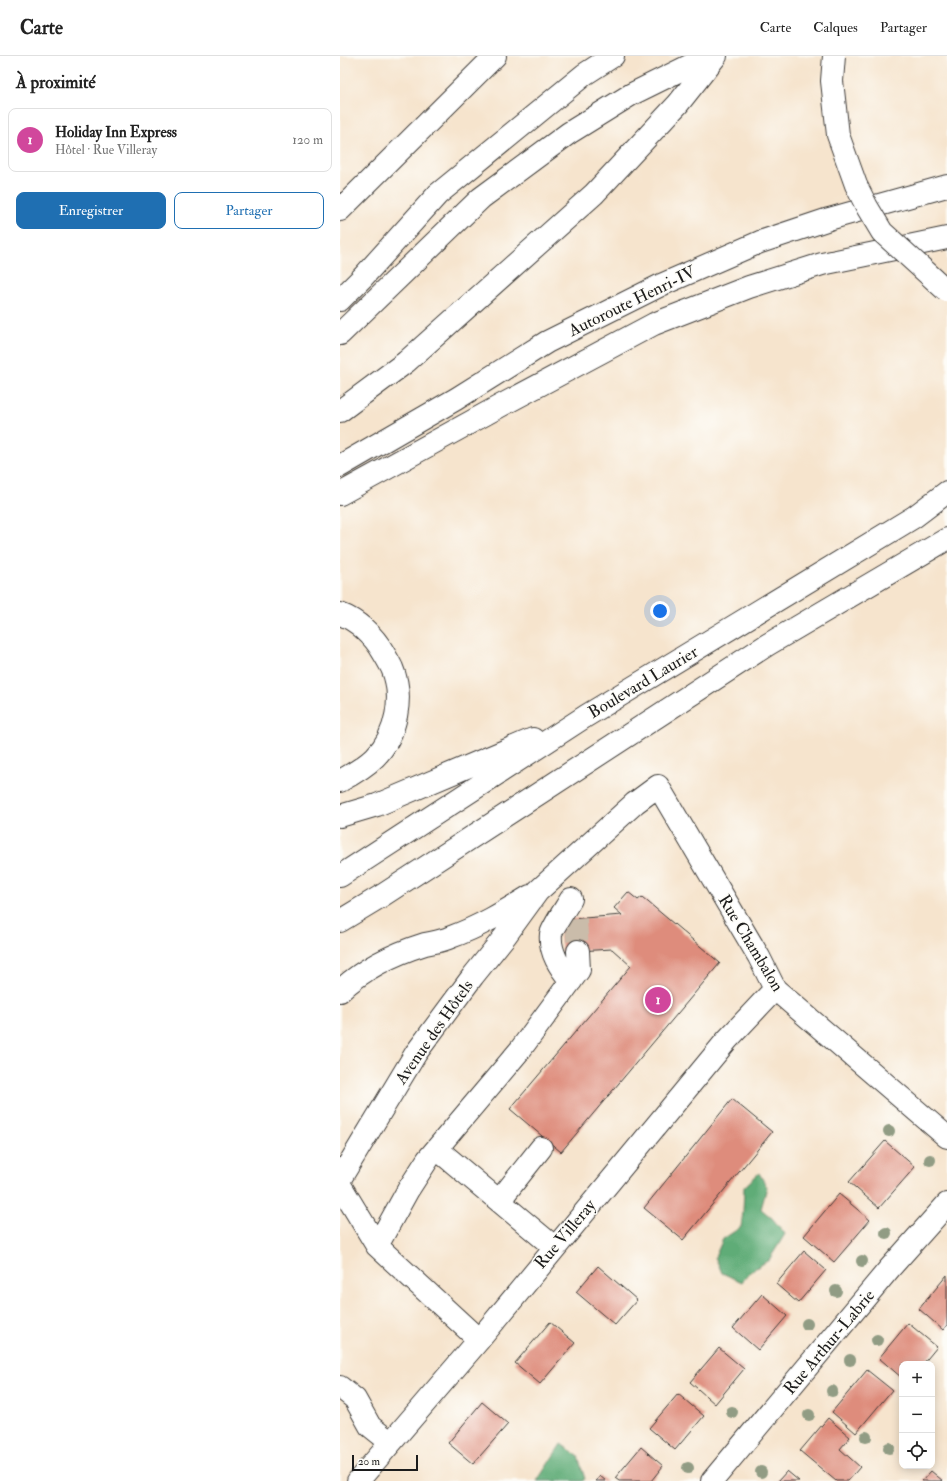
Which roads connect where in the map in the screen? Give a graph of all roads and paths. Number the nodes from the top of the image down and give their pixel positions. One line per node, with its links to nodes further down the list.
1 (495, 56): 7 (main road)
2 (613, 56): 10 (main road)
3 (709, 56): 11 (main road)
4 (716, 56): 12 (main road)
5 (834, 56): 9 (main road, bridge)
6 (947, 186): 13 (main road, Autoroute Henri-IV)
7 (340, 210)
8 (947, 238): 15 (main road)
9 (947, 291)
10 (340, 300)
11 (340, 334)
12 (340, 411)
13 (340, 466)
14 (947, 492): 18 (main road, Boulevard Laurier)
15 (340, 494)
16 (947, 539): 25 (main road, Boulevard Laurier)
17 (340, 614): 19 (main road)
18 (586, 716): 21 (main road); 23 (main road, Boulevard Laurier)
19 (340, 781)
20 (658, 786): 22 (main road, Avenue des Hôtels); 30 (main road, Rue Chambalon)
21 (340, 816)
22 (555, 875): 24 (main road, Avenue des Hôtels); 29 (main road)
23 (340, 876)
24 (538, 891): 31 (main road, Avenue des Hôtels); 35 (main road, Avenue des Hôtels)
25 (383, 895): 26 (main road, Boulevard Laurier); 27 (main road)
26 (340, 921)
27 (340, 937)
28 (578, 951): 29 (main road)
29 (571, 981): 34 (main road)
30 (775, 989): 32 (main road, Rue Chambalon); 40 (main road, Rue Villeray)
31 (340, 991)
32 (947, 1137)
33 (541, 1148): 37 (main road)
34 (437, 1149): 37 (main road); 39 (main road)
35 (340, 1179)
36 (340, 1185): 39 (main road)
37 (499, 1201): 40 (main road)
38 (947, 1204): 45 (main road, Rue Arthur-Labrie)
39 (377, 1246): 41 (main road)
40 (554, 1247): 41 (main road, Rue Villeray)
41 (478, 1340): 43 (main road, Rue Villeray)
42 (340, 1387): 43 (main road)
43 (390, 1442): 44 (main road, Rue Villeray)
44 (358, 1481)
45 (712, 1481)

